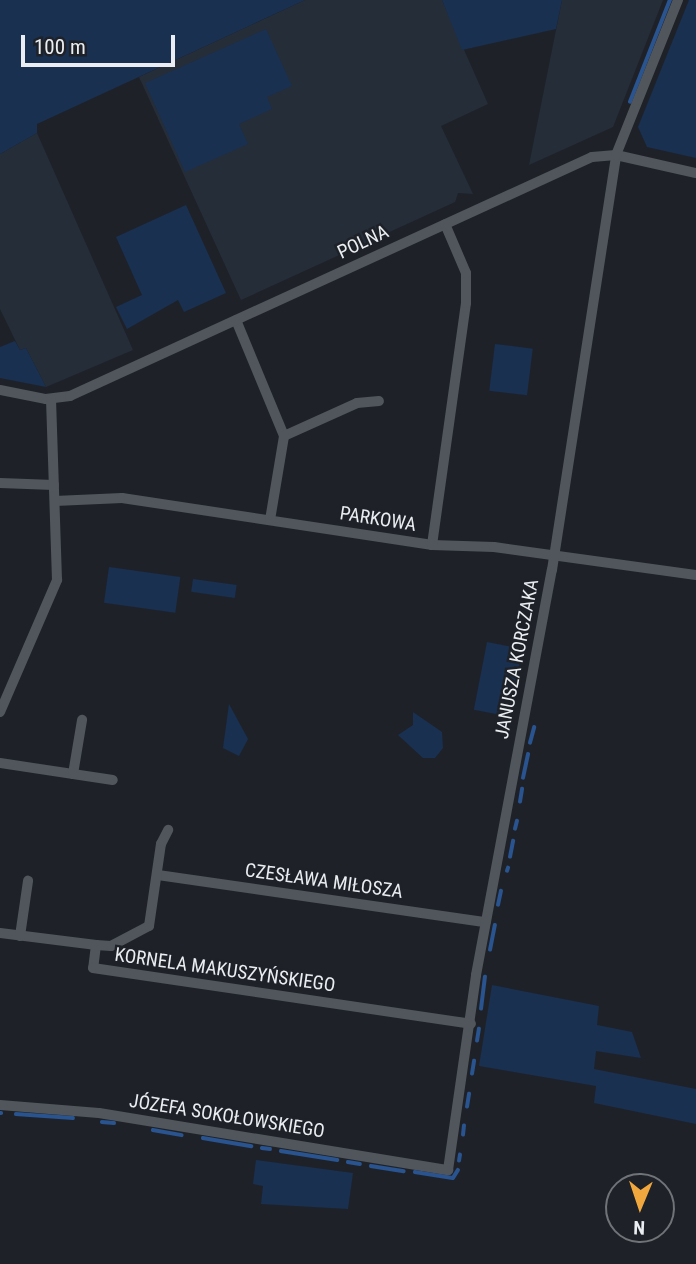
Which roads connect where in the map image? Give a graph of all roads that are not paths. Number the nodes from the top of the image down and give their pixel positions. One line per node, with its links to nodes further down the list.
1 (678, 0): 2 (street, JANUSZA KORCZAKA)
2 (616, 155): 3 (street, POLNA); 4 (street, POLNA); 15 (street, JANUSZA KORCZAKA)
3 (696, 173)
4 (445, 224): 5 (street, POLNA); 14 (street)
5 (236, 320): 7 (street, POLNA); 9 (street)
6 (0, 390): 7 (street)
7 (51, 399): 11 (street)
8 (379, 401): 9 (street)
9 (284, 436): 13 (street)
10 (0, 483): 11 (street)
11 (54, 485): 12 (street)
12 (55, 501): 13 (street, PARKOWA); 17 (street)
13 (270, 520): 14 (street, PARKOWA)
14 (432, 545): 15 (street, PARKOWA)
15 (554, 556): 16 (street, PARKOWA); 25 (street, JANUSZA KORCZAKA)
16 (696, 575)
17 (0, 712)
18 (82, 720): 20 (street)
19 (0, 763): 20 (street)
20 (73, 774): 21 (street)
21 (113, 780)
22 (168, 830): 23 (street)
23 (158, 875): 25 (street, CZESŁAWA MIŁOSZA); 28 (street)
24 (28, 881): 27 (street)
25 (486, 922): 29 (street, JANUSZA KORCZAKA)
26 (0, 933): 27 (street, KORNELA MAKUSZYŃSKIEGO)
27 (20, 936): 28 (street, KORNELA MAKUSZYŃSKIEGO)
28 (96, 945): 29 (street, KORNELA MAKUSZYŃSKIEGO)
29 (471, 1024): 31 (street, JANUSZA KORCZAKA)
30 (0, 1105): 31 (street, JÓZEFA SOKOŁOWSKIEGO)
31 (448, 1170)

